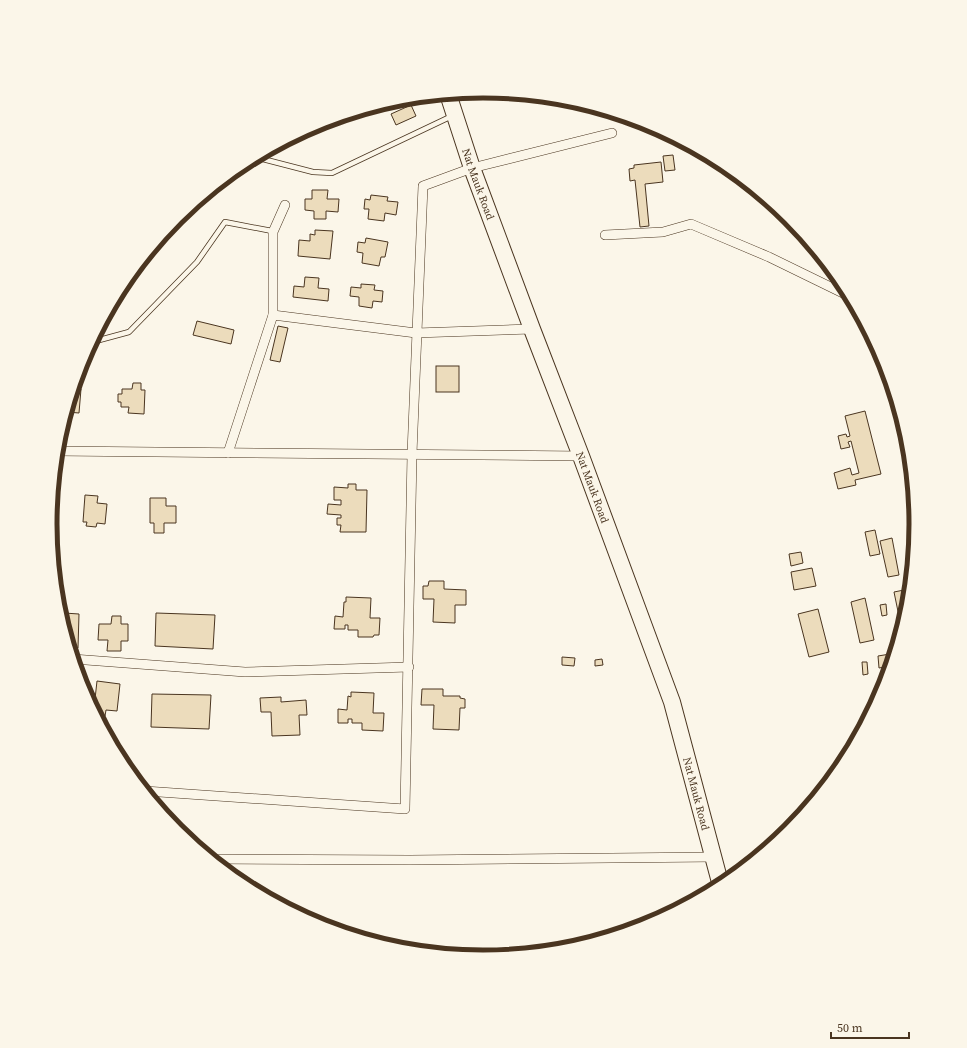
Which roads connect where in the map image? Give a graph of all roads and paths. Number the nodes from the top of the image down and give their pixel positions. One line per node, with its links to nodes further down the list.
1 (450, 99): 2 (highway, Nat Mauk Road)
2 (455, 115): 4 (lane); 5 (highway, Nat Mauk Road)
3 (612, 133): 5 (street)
4 (263, 159)
5 (472, 168): 11 (highway, Nat Mauk Road); 12 (street)
6 (285, 205): 10 (street)
7 (272, 231): 13 (lane)
8 (604, 235): 9 (street)
9 (841, 291)
10 (273, 315): 12 (street); 15 (street)
11 (532, 329): 12 (street); 17 (highway, Nat Mauk Road)
12 (416, 333): 16 (street)
13 (99, 340)
14 (64, 451): 15 (street)
15 (228, 453): 16 (street)
16 (412, 455): 17 (street); 19 (street)
17 (581, 456): 21 (highway, Nat Mauk Road)
18 (80, 659): 19 (street)
19 (408, 667): 20 (street)
20 (151, 791)
21 (714, 857): 22 (street); 23 (highway, Nat Mauk Road)
22 (220, 859)
23 (719, 879)

